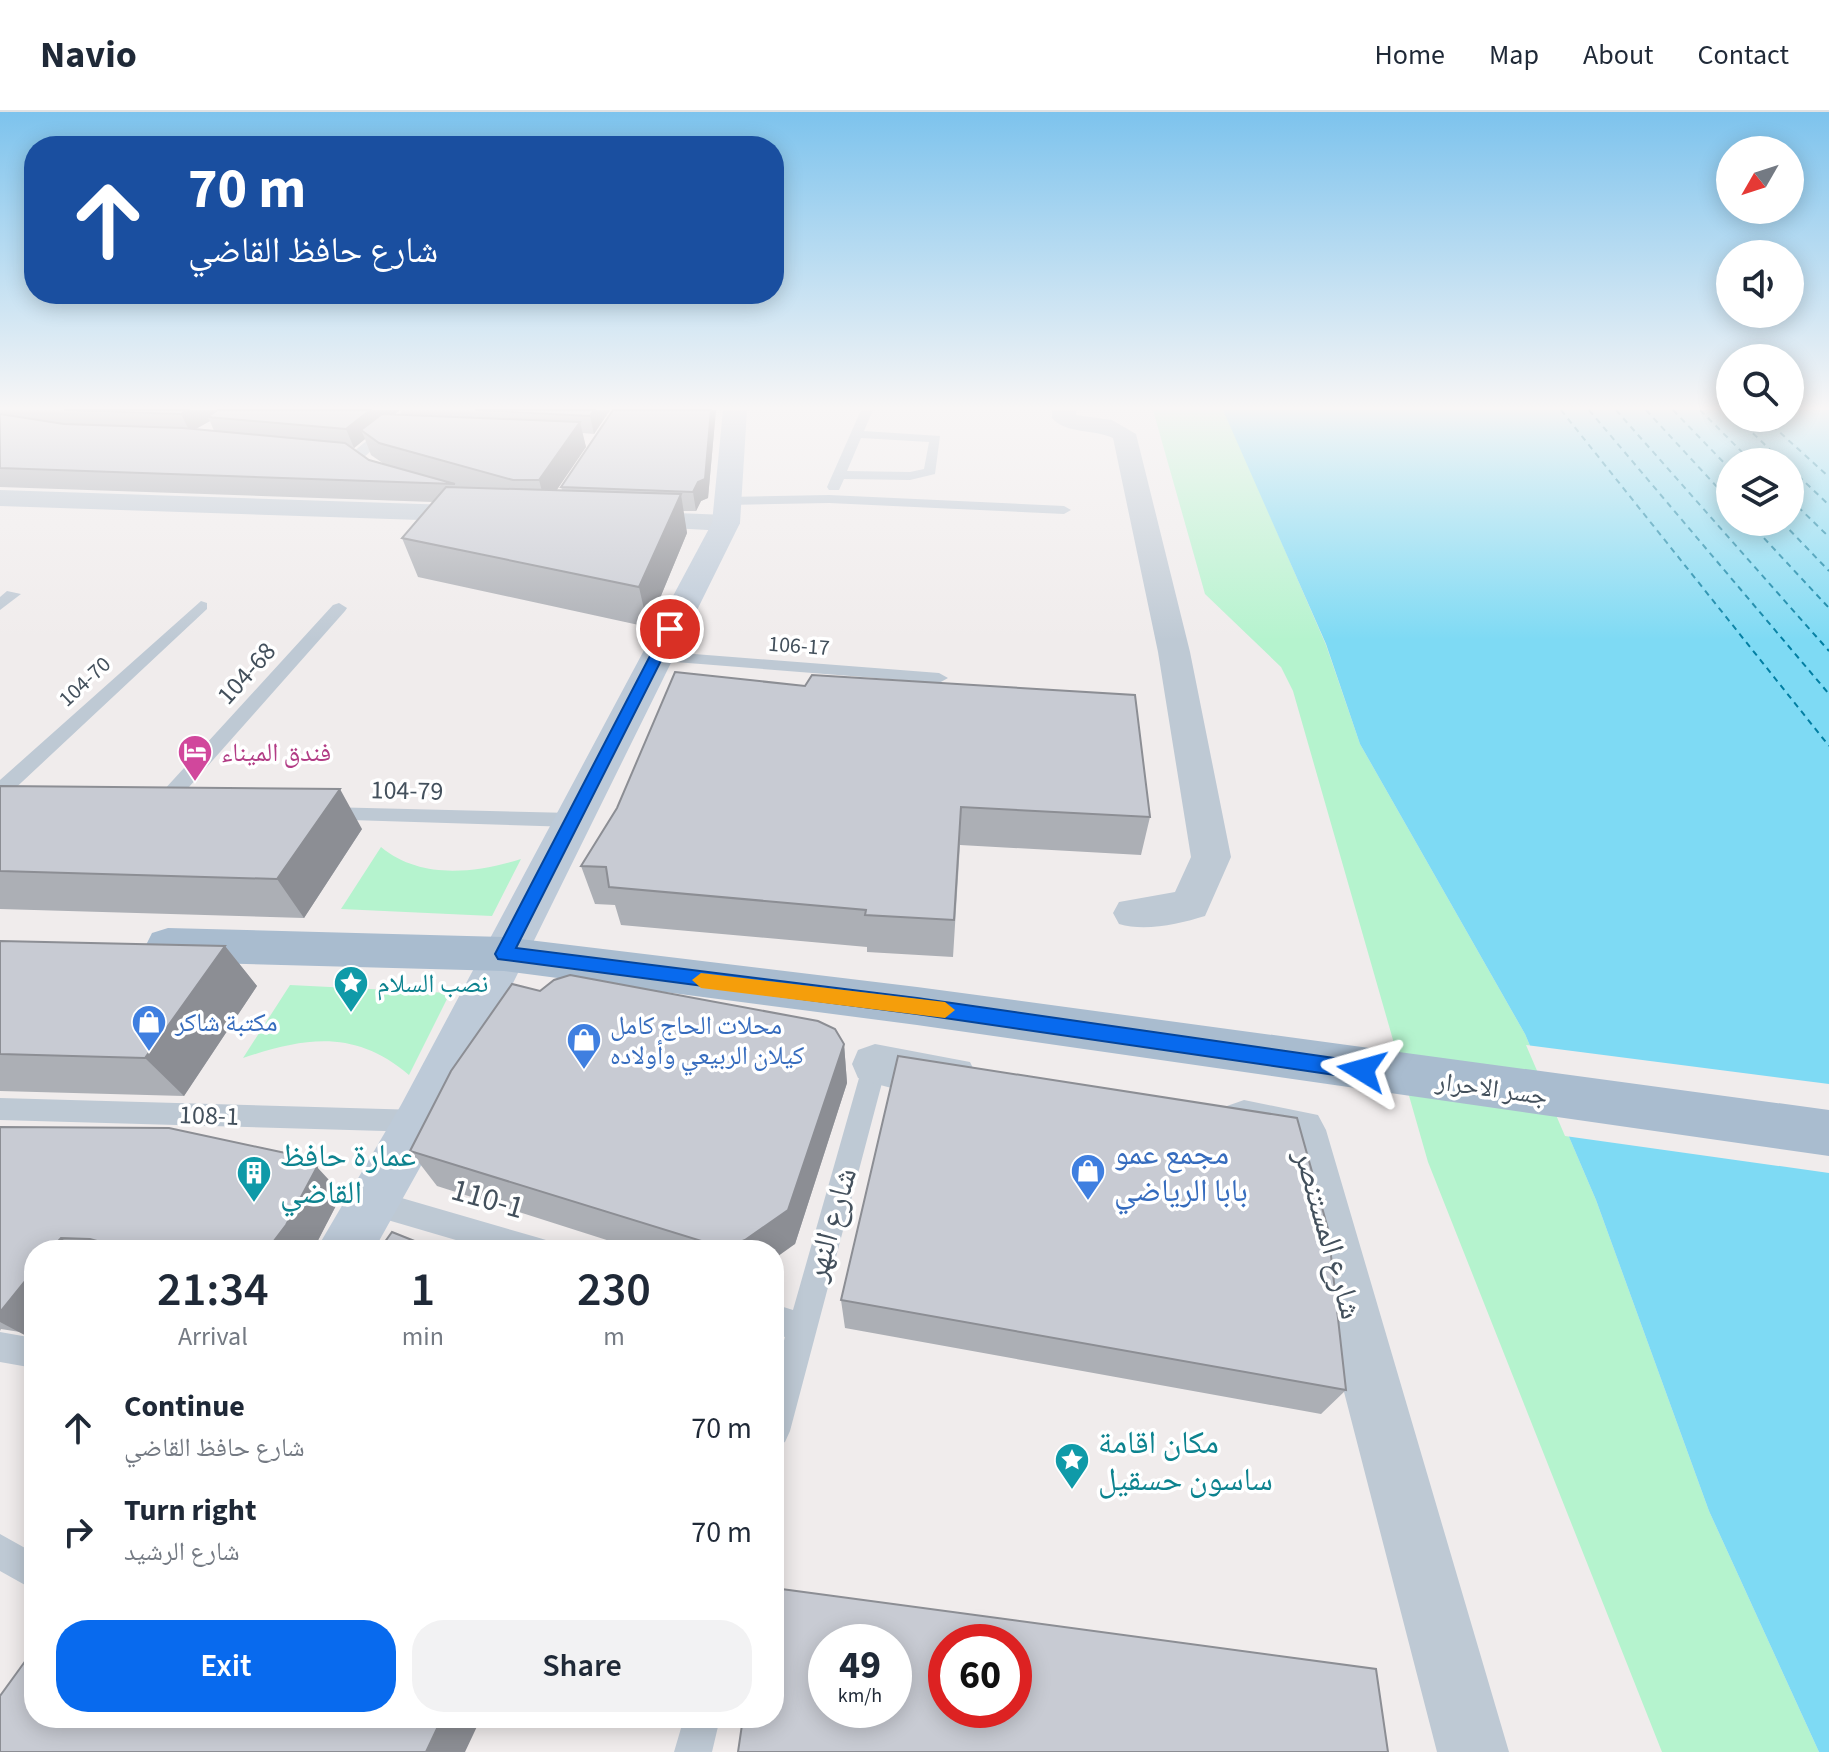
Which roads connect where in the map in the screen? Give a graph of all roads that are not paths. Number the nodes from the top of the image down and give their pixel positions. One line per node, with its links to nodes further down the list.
1 (729, 487): 9 (main road)
2 (835, 487): 6 (lane)
3 (1136, 487): 21 (street)
4 (0, 498): 7 (street)
5 (474, 499): 7 (lane)
6 (829, 499): 8 (lane); 9 (lane)
7 (497, 509)
8 (1064, 510)
9 (727, 512): 10 (street); 15 (main road)
10 (594, 518)
11 (13, 594): 12 (lane)
12 (0, 605)
13 (201, 606): 17 (lane, 104-70)
14 (339, 608): 18 (lane, 104-68)
15 (656, 656): 16 (lane, 106-17); 20 (main road)
16 (939, 678)
17 (0, 791)
18 (188, 810)
19 (308, 813): 20 (lane, 104-79)
20 (572, 820): 23 (main road)
21 (1134, 913)
22 (126, 944): 23 (main road, جسر الاحرار)
23 (504, 954): 28 (main road); 29 (main road, جسر الاحرار)
24 (875, 1064): 25 (street); 33 (lane, شارع النهر)
25 (1001, 1083)
26 (0, 1109): 28 (lane, 108-1)
27 (1190, 1113): 41 (street, شارع المستنصر)
28 (419, 1121): 30 (main road)
29 (1829, 1133)
30 (374, 1203): 31 (main road); 32 (lane, 110-1)
31 (350, 1240)
32 (502, 1240)
33 (787, 1323): 35 (lane, شارع النهر)
34 (0, 1347): 36 (lane)
35 (784, 1348)
36 (24, 1351)
37 (0, 1551): 38 (lane)
38 (24, 1567)
39 (699, 1728): 40 (lane)
40 (693, 1752)
41 (1473, 1752)

